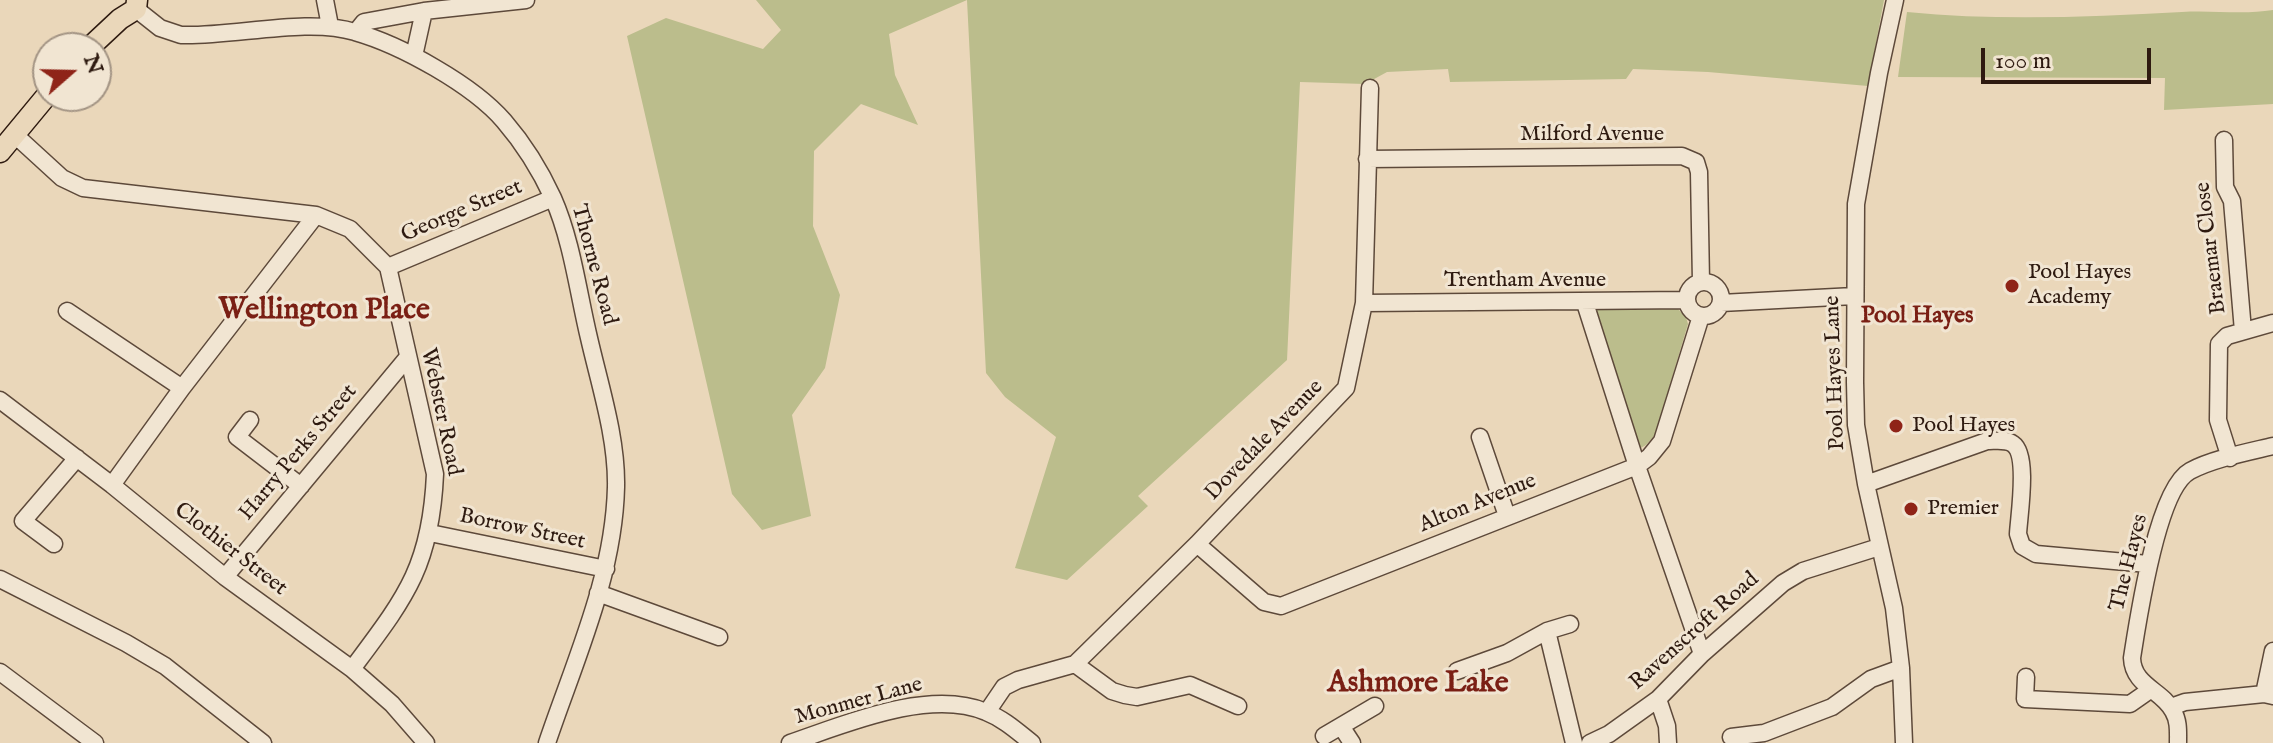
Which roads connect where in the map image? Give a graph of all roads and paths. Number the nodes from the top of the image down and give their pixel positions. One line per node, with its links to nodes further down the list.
1 (325, 0): 6 (street)
2 (526, 0): 5 (street)
3 (1895, 0): 22 (street, Pool Hayes Lane)
4 (136, 4): 6 (street, Thorne Road); 7 (main road)
5 (424, 11): 8 (street); 9 (street)
6 (330, 26): 8 (street, Thorne Road)
7 (106, 32)
8 (356, 32): 9 (street, Thorne Road)
9 (414, 56): 18 (street, Thorne Road)
10 (1370, 88): 16 (street, Dovedale Avenue)
11 (34, 112): 12 (main road)
12 (15, 135): 14 (main road); 19 (street)
13 (2224, 140): 17 (street, Braemar Close)
14 (0, 152)
15 (2243, 158): 17 (street, Braemar Close)
16 (1367, 159): 21 (street, Milford Avenue); 24 (street, Dovedale Avenue)
17 (2225, 160): 30 (street, Braemar Close)
18 (553, 198): 20 (street, George Street); 49 (street, Thorne Road)
19 (316, 215): 20 (street); 32 (street)
20 (388, 267): 31 (street, Webster Road)
21 (1701, 282): 23 (street); 26 (street)
22 (1854, 296): 26 (street); 40 (street, Pool Hayes Lane)
23 (1686, 300): 25 (street, Trentham Avenue); 28 (street)
24 (1364, 303): 25 (street, Trentham Avenue); 46 (street, Dovedale Avenue)
25 (1585, 303): 39 (street)
26 (1721, 303): 28 (street)
27 (67, 311): 32 (street)
28 (1701, 316): 39 (street, Alton Avenue)
29 (2273, 323): 30 (street)
30 (2243, 331): 38 (street)
31 (407, 358): 42 (street, Harry Perks Street); 44 (street, Webster Road)
32 (182, 388): 41 (street)
33 (0, 400): 37 (street, Clothier Street)
34 (250, 420): 42 (street)
35 (1480, 437): 43 (street)
36 (2272, 449): 38 (street, The Hayes)
37 (77, 458): 41 (street, Clothier Street); 45 (street)
38 (2230, 458): 48 (street, The Hayes)
39 (1637, 466): 43 (street, Alton Avenue); 57 (street)
40 (1866, 484): 47 (street, Pool Hayes Lane); 48 (street)
41 (112, 485): 50 (street, Clothier Street)
42 (301, 486): 50 (street, Harry Perks Street)
43 (1507, 516): 46 (street, Alton Avenue)
44 (430, 533): 49 (street, Borrow Street); 60 (street, Webster Road)
45 (54, 544)
46 (1197, 544): 58 (street, Dovedale Avenue)
47 (1879, 547): 57 (street, Ravenscroft Road); 59 (street, Pool Hayes Lane)
48 (2148, 564): 64 (street, The Hayes)
49 (606, 569): 52 (street, Thorne Road)
50 (225, 577): 60 (street, Clothier Street)
51 (0, 579): 75 (street)
52 (598, 593): 55 (street); 77 (street, Thorne Road)
53 (1570, 624): 54 (street)
54 (1547, 631): 61 (street); 81 (street)
55 (719, 637)
56 (2273, 651): 65 (street)
57 (1702, 654): 66 (street, Ravenscroft Road)
58 (1075, 664): 67 (street); 70 (street, Dovedale Avenue)
59 (1901, 668): 73 (street); 84 (street, Pool Hayes Lane)
60 (352, 669): 76 (street, Clothier Street)
61 (1457, 671)
62 (0, 672): 74 (street)
63 (2026, 677): 64 (street)
64 (2150, 690): 69 (street, The Hayes)
65 (2269, 695): 69 (street)
66 (1658, 699): 82 (street, Ravenscroft Road); 83 (street)
67 (1238, 706)
68 (1375, 706): 71 (street)
69 (2171, 707): 85 (street)
70 (987, 712): 78 (street, Monmer Lane); 79 (street)
71 (1341, 726): 72 (street); 80 (street)
72 (1324, 736)
73 (1731, 737)
74 (95, 743)
75 (263, 743)
76 (426, 743)
77 (547, 743)
78 (790, 743)
79 (1032, 743)
80 (1352, 743)
81 (1574, 743)
82 (1590, 743)
83 (1668, 743)
84 (1904, 743)
85 (2178, 743)

